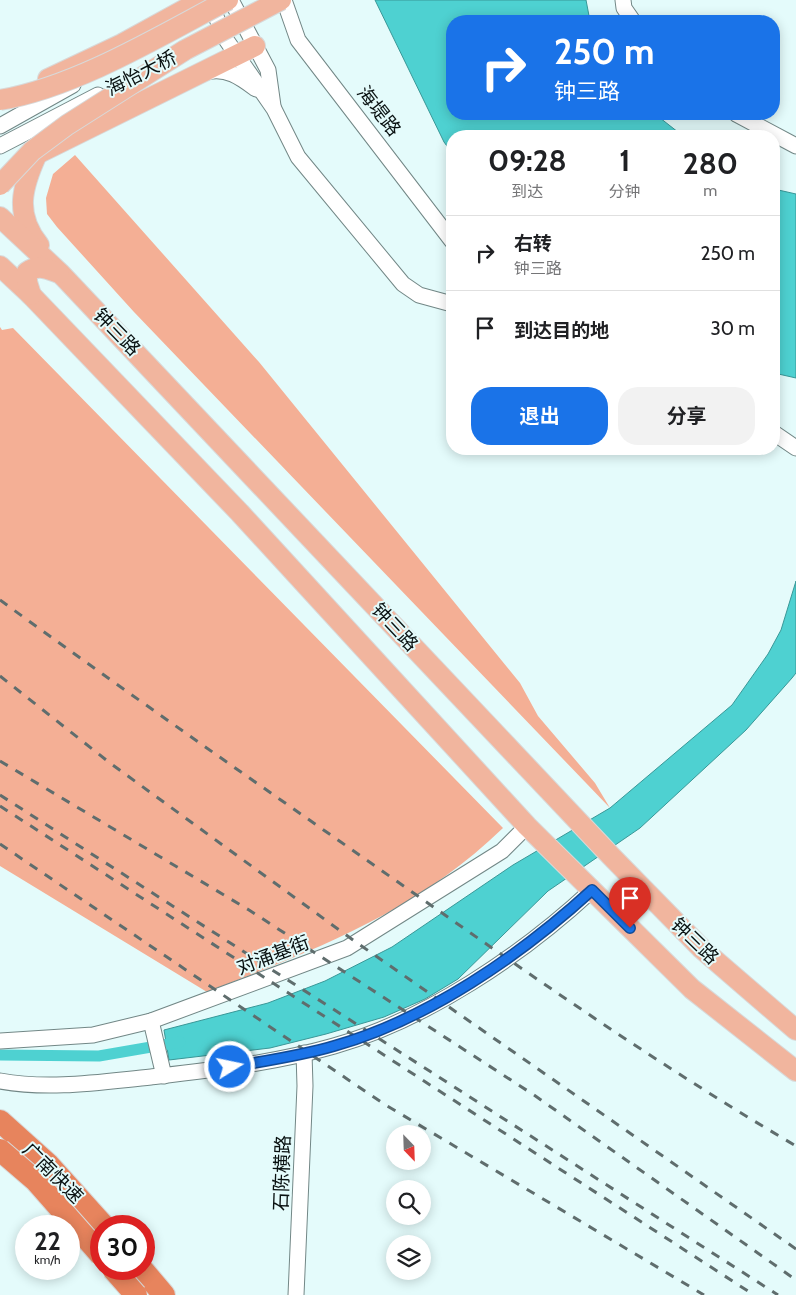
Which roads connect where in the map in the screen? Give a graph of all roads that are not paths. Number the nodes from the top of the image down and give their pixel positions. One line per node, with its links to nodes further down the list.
1 (183, 0): 8 (street)
2 (202, 0): 8 (main road)
3 (210, 0): 11 (street)
4 (230, 0): 9 (street); 12 (main road, 海怡大桥, bridge)
5 (283, 0): 10 (main road, 海怡大桥, bridge); 26 (street, 海堤路)
6 (623, 0): 7 (street)
7 (628, 15)
8 (157, 25): 14 (main road)
9 (255, 46): 11 (main road); 15 (street)
10 (185, 50): 20 (street, 海怡大桥, bridge); 24 (main road, bridge)
11 (237, 55): 13 (main road); 15 (street)
12 (122, 57): 14 (main road, bridge); 17 (street, 海怡大桥, bridge)
13 (202, 73): 15 (street); 22 (main road)
14 (0, 101)
15 (274, 109): 30 (street)
16 (747, 120): 18 (street)
17 (0, 126)
18 (766, 130)
19 (780, 137): 21 (street)
20 (0, 146)
21 (796, 146)
22 (37, 154): 23 (main road); 28 (main road)
23 (0, 174)
24 (0, 185)
25 (0, 216): 28 (main road, 钟三路)
26 (446, 233)
27 (0, 266): 29 (main road, 钟三路)
28 (61, 274): 29 (main road); 36 (main road, 钟三路)
29 (31, 295): 33 (main road, 钟三路)
30 (446, 302)
31 (780, 437): 32 (street)
32 (796, 448)
33 (528, 826): 34 (main road, 钟三路); 35 (street, 对涌基街)
34 (592, 890): 38 (street); 39 (main road, 钟三路)
35 (152, 1025): 37 (street, 对涌基街); 40 (street)
36 (796, 1030)
37 (0, 1041)
38 (304, 1053): 40 (street); 50 (street, 石陈横路)
39 (796, 1071)
40 (164, 1076): 41 (street)
41 (0, 1081)
42 (0, 1121): 44 (highway, 广南快速)
43 (0, 1150): 45 (highway, 广南快速, bridge)
44 (94, 1215)
45 (90, 1242)
46 (123, 1280): 48 (highway, bridge)
47 (151, 1280): 49 (highway)
48 (136, 1295)
49 (164, 1295)
50 (296, 1295)

